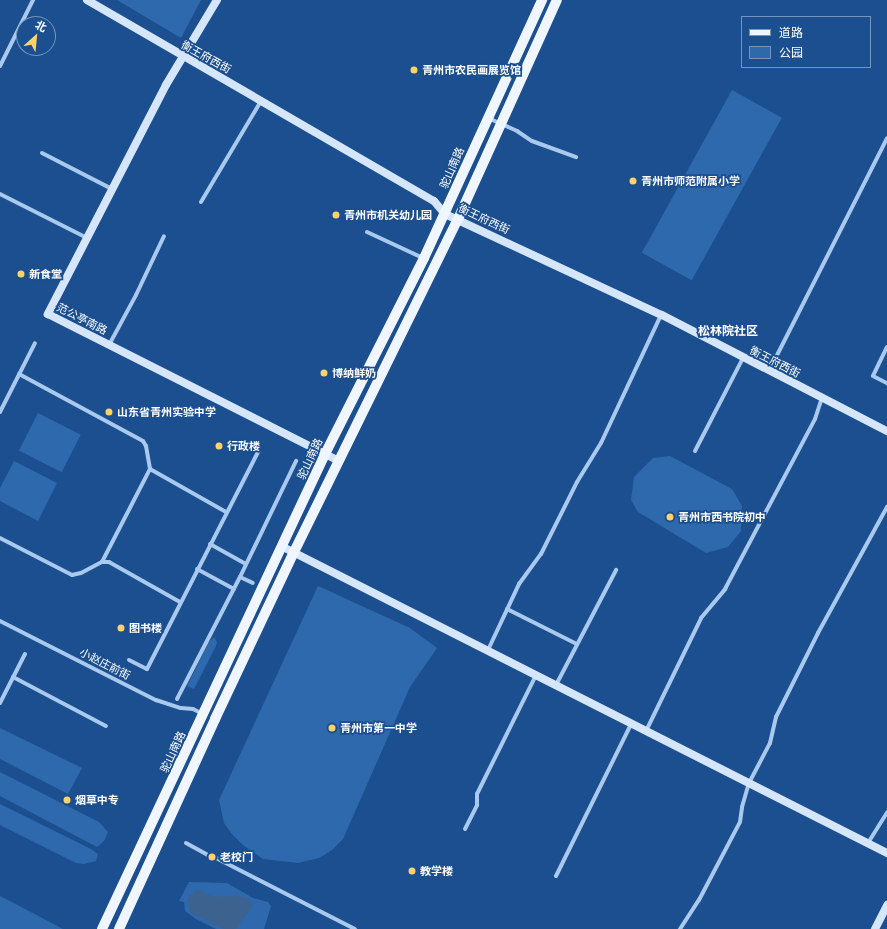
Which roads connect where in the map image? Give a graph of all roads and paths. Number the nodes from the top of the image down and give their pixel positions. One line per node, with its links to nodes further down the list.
1 (33, 0): 7 (street)
2 (87, 0): 6 (street, 衡王府西街)
3 (217, 0): 6 (street, 范公亭南路)
4 (542, 0): 9 (main road, 驼山南路)
5 (557, 0): 10 (main road)
6 (184, 58): 8 (street, 衡王府西街); 14 (street, 范公亭南路)
7 (0, 66)
8 (261, 100): 16 (street); 17 (street, 衡王府西街)
9 (488, 118): 10 (street); 17 (main road, 驼山南路)
10 (502, 124): 13 (street); 18 (main road)
11 (887, 138): 28 (street)
12 (42, 153): 14 (street)
13 (576, 157)
14 (112, 189): 21 (street, 范公亭南路)
15 (0, 194): 21 (street)
16 (201, 202)
17 (445, 214): 18 (street, 衡王府西街); 22 (main road, 驼山南路)
18 (458, 219): 23 (street, 衡王府西街); 39 (main road)
19 (367, 232): 22 (street)
20 (164, 236): 25 (street)
21 (87, 238): 25 (street, 范公亭南路)
22 (424, 258): 37 (main road, 驼山南路)
23 (662, 315): 27 (street, 衡王府西街); 55 (street)
24 (35, 343): 29 (street)
25 (110, 345): 37 (street, 范公亭南路)
26 (887, 347): 30 (street)
27 (743, 358): 28 (street, 衡王府西街); 36 (street)
28 (769, 371): 31 (street, 衡王府西街)
29 (19, 374): 32 (street); 40 (street)
30 (887, 383)
31 (822, 398): 34 (street, 衡王府西街); 69 (street)
32 (1, 406): 33 (street)
33 (0, 412)
34 (887, 431)
35 (258, 450): 42 (street)
36 (695, 451)
37 (325, 454): 39 (street, 范公亭南路); 45 (main road, 驼山南路)
38 (296, 461): 48 (street)
39 (338, 461): 46 (main road)
40 (150, 469): 42 (street); 47 (street)
41 (887, 507): 70 (street)
42 (226, 512): 44 (street)
43 (0, 538): 47 (street)
44 (210, 544): 48 (street); 49 (street)
45 (283, 547): 46 (street); 66 (main road, 驼山南路)
46 (294, 552): 58 (street); 81 (main road)
47 (102, 562): 54 (street)
48 (246, 564): 51 (street)
49 (197, 570): 53 (street); 54 (street)
50 (616, 570): 57 (street)
51 (240, 577): 52 (street); 53 (street)
52 (253, 583)
53 (234, 589): 64 (street)
54 (180, 602): 60 (street)
55 (507, 609): 57 (street); 58 (street)
56 (0, 621): 66 (street, 小赵庄前街)
57 (578, 644): 63 (street)
58 (488, 650): 61 (street)
59 (25, 654): 62 (street)
60 (128, 660)
61 (536, 675): 63 (street); 72 (street)
62 (13, 677): 65 (street); 68 (street)
63 (556, 685): 67 (street)
64 (177, 699)
65 (0, 703)
66 (204, 715): 80 (main road, 驼山南路)
67 (631, 723): 69 (street); 78 (street)
68 (106, 726)
69 (646, 731): 70 (street)
70 (749, 783): 74 (street); 83 (street)
71 (887, 813): 74 (street)
72 (465, 829)
73 (186, 843): 76 (street)
74 (868, 843): 75 (street)
75 (887, 853)
76 (208, 855)
77 (216, 858): 82 (street)
78 (556, 876)
79 (887, 905): 84 (street)
80 (102, 929)
81 (119, 929)
82 (355, 929)
83 (680, 929)
84 (875, 929)

